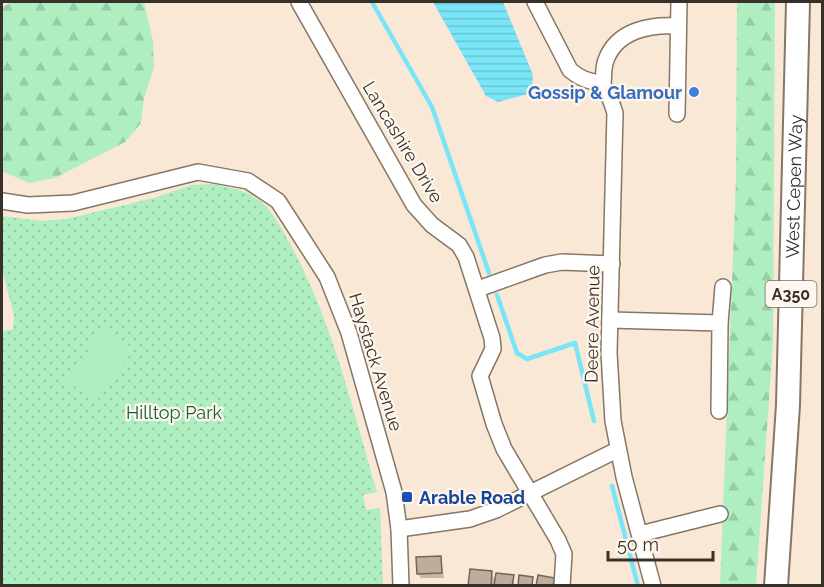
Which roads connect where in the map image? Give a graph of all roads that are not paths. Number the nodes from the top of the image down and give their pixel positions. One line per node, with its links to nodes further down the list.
1 (299, 2): 11 (street, Lancashire Drive)
2 (535, 2): 6 (street)
3 (679, 2): 5 (street)
4 (798, 2): 23 (highway, West Cepen Way / A350)
5 (678, 26): 6 (street); 7 (street)
6 (603, 84): 9 (street, Deere Avenue)
7 (677, 114)
8 (2, 201): 18 (street, Haystack Avenue)
9 (612, 264): 11 (street); 12 (street, Deere Avenue)
10 (723, 287): 13 (street)
11 (478, 289): 16 (street, Lancashire Drive)
12 (610, 320): 13 (street); 15 (street, Deere Avenue)
13 (720, 323): 14 (street)
14 (719, 411)
15 (617, 450): 16 (street); 19 (street, Deere Avenue)
16 (531, 493): 18 (street); 21 (street, Lancashire Drive)
17 (720, 514): 19 (street)
18 (399, 529): 20 (street, Haystack Avenue)
19 (640, 534): 22 (street, Deere Avenue)
20 (401, 585)
21 (562, 585)
22 (653, 585)
23 (776, 585)

